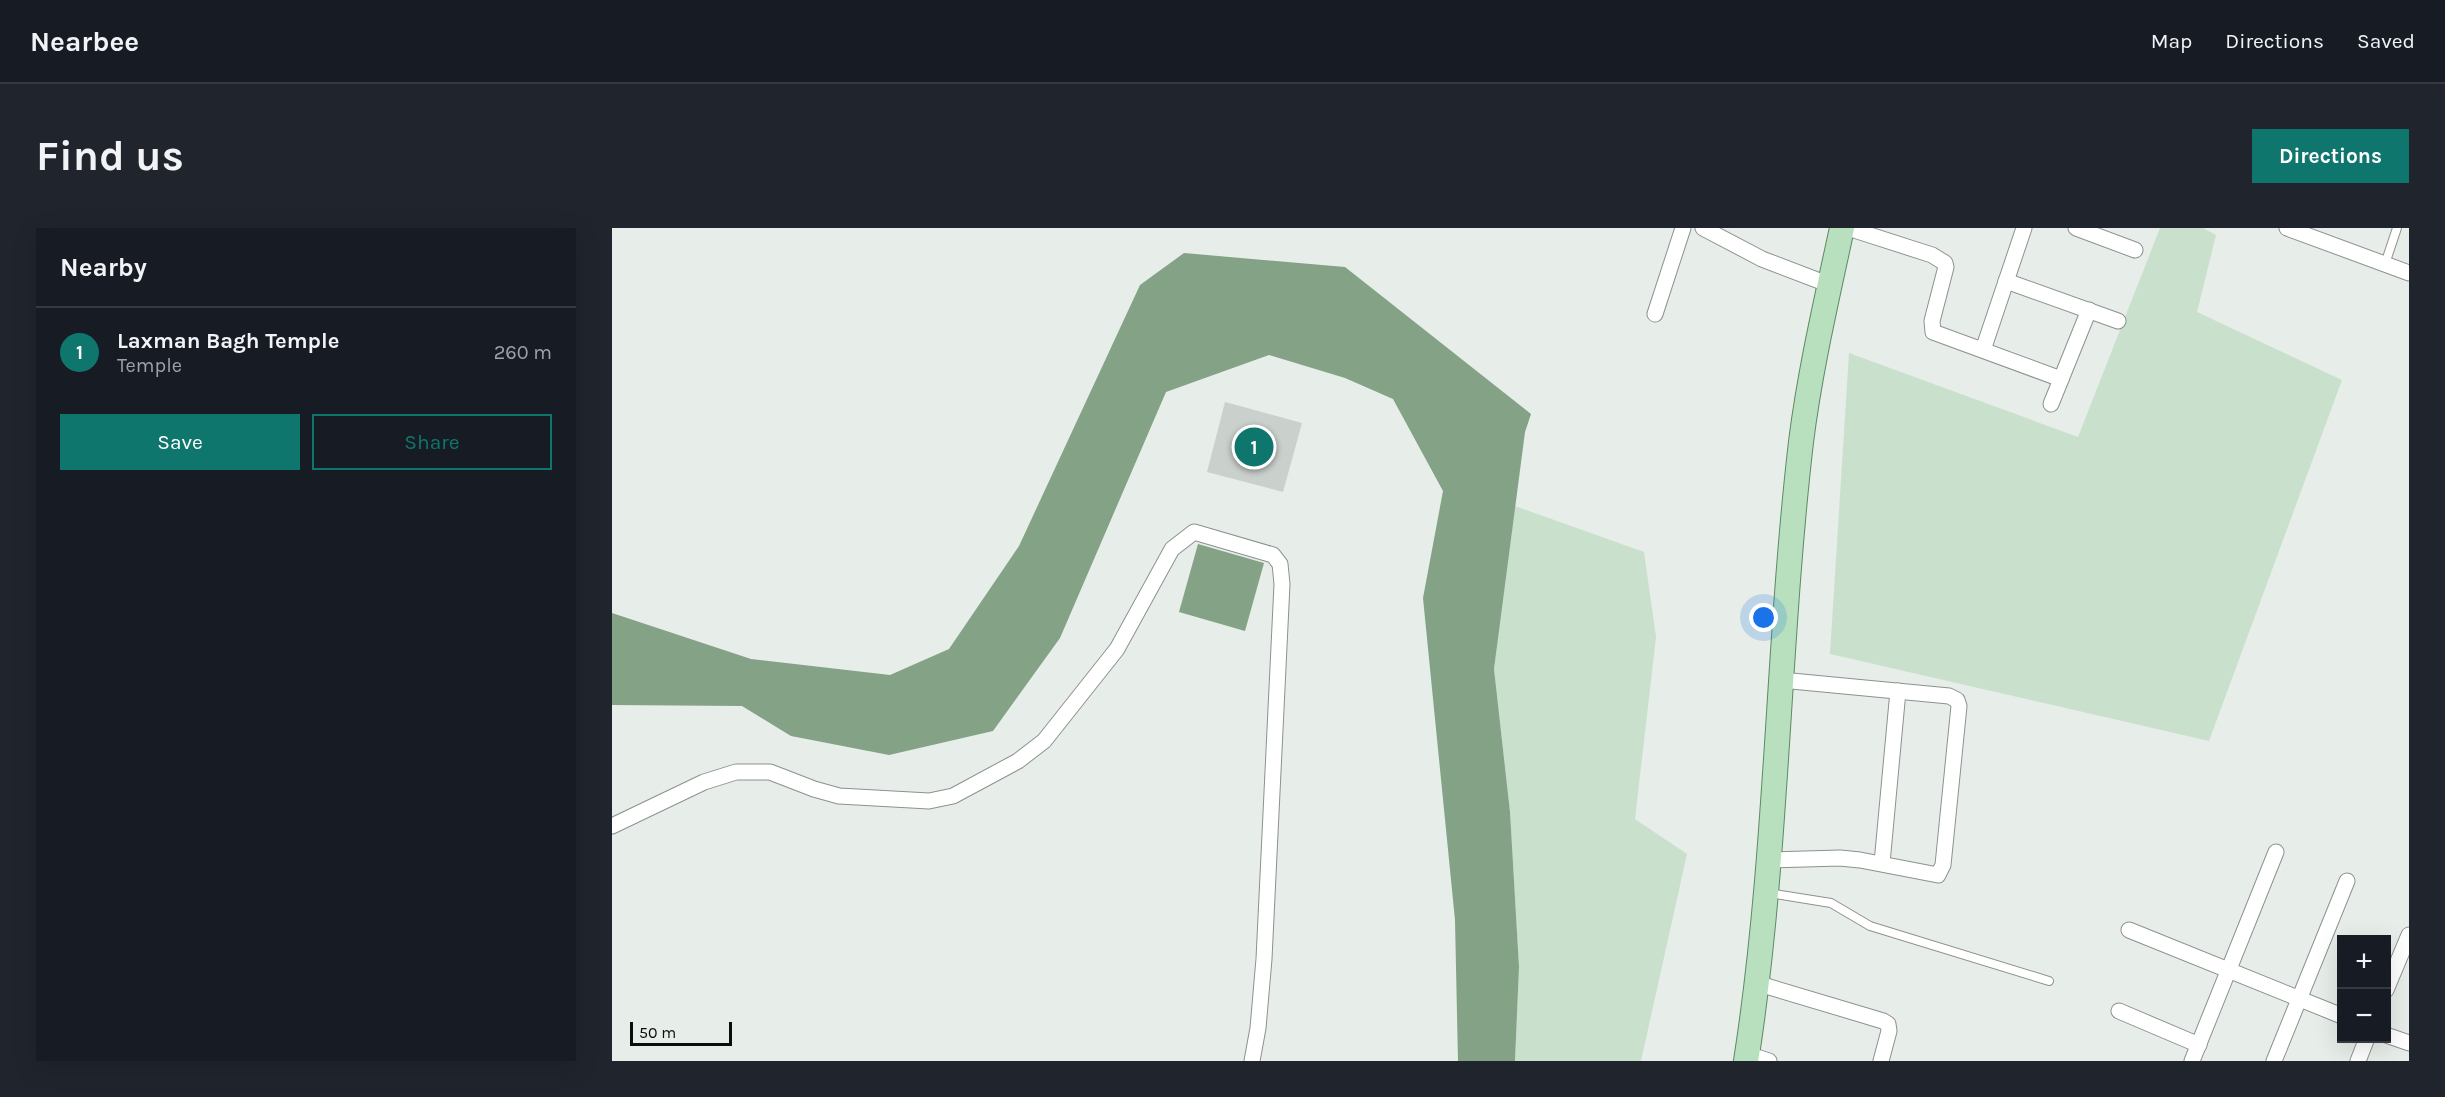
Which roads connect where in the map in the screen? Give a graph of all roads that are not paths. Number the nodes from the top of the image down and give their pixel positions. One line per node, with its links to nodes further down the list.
1 (1683, 228): 15 (street)
2 (1703, 228): 13 (street)
3 (1842, 228): 13 (main road)
4 (1848, 228): 17 (street)
5 (2024, 228): 12 (street)
6 (2076, 228): 9 (street)
7 (2287, 228): 10 (street)
8 (2397, 228): 10 (lane)
9 (2136, 250)
10 (2385, 264): 11 (street)
11 (2409, 273)
12 (2007, 281): 14 (street); 17 (street)
13 (1830, 285): 20 (main road)
14 (2089, 310): 16 (street); 18 (street)
15 (1655, 314)
16 (2118, 321)
17 (1983, 350): 18 (street)
18 (2061, 379): 19 (street)
19 (2051, 404)
20 (1780, 680): 21 (street); 24 (main road)
21 (1898, 691): 25 (street); 25 (street)
22 (612, 826): 42 (street)
23 (2276, 852): 30 (street)
24 (1768, 860): 25 (street); 27 (main road)
25 (1882, 863)
26 (2347, 881): 34 (street)
27 (1765, 892): 31 (lane); 32 (main road)
28 (2128, 930): 30 (street)
29 (2409, 935): 33 (street)
30 (2229, 969): 34 (street); 40 (street)
31 (2049, 981)
32 (1756, 983): 41 (main road); 43 (street)
33 (2386, 989)
34 (2300, 998): 36 (street); 45 (street)
35 (2119, 1011): 40 (street)
36 (2337, 1014)
37 (2391, 1037): 39 (street)
38 (2365, 1043): 46 (street)
39 (2409, 1043)
40 (2199, 1045): 44 (street)
41 (1754, 1059)
42 (1252, 1061)
43 (1881, 1061)
44 (2192, 1061)
45 (2274, 1061)
46 (2358, 1061)

